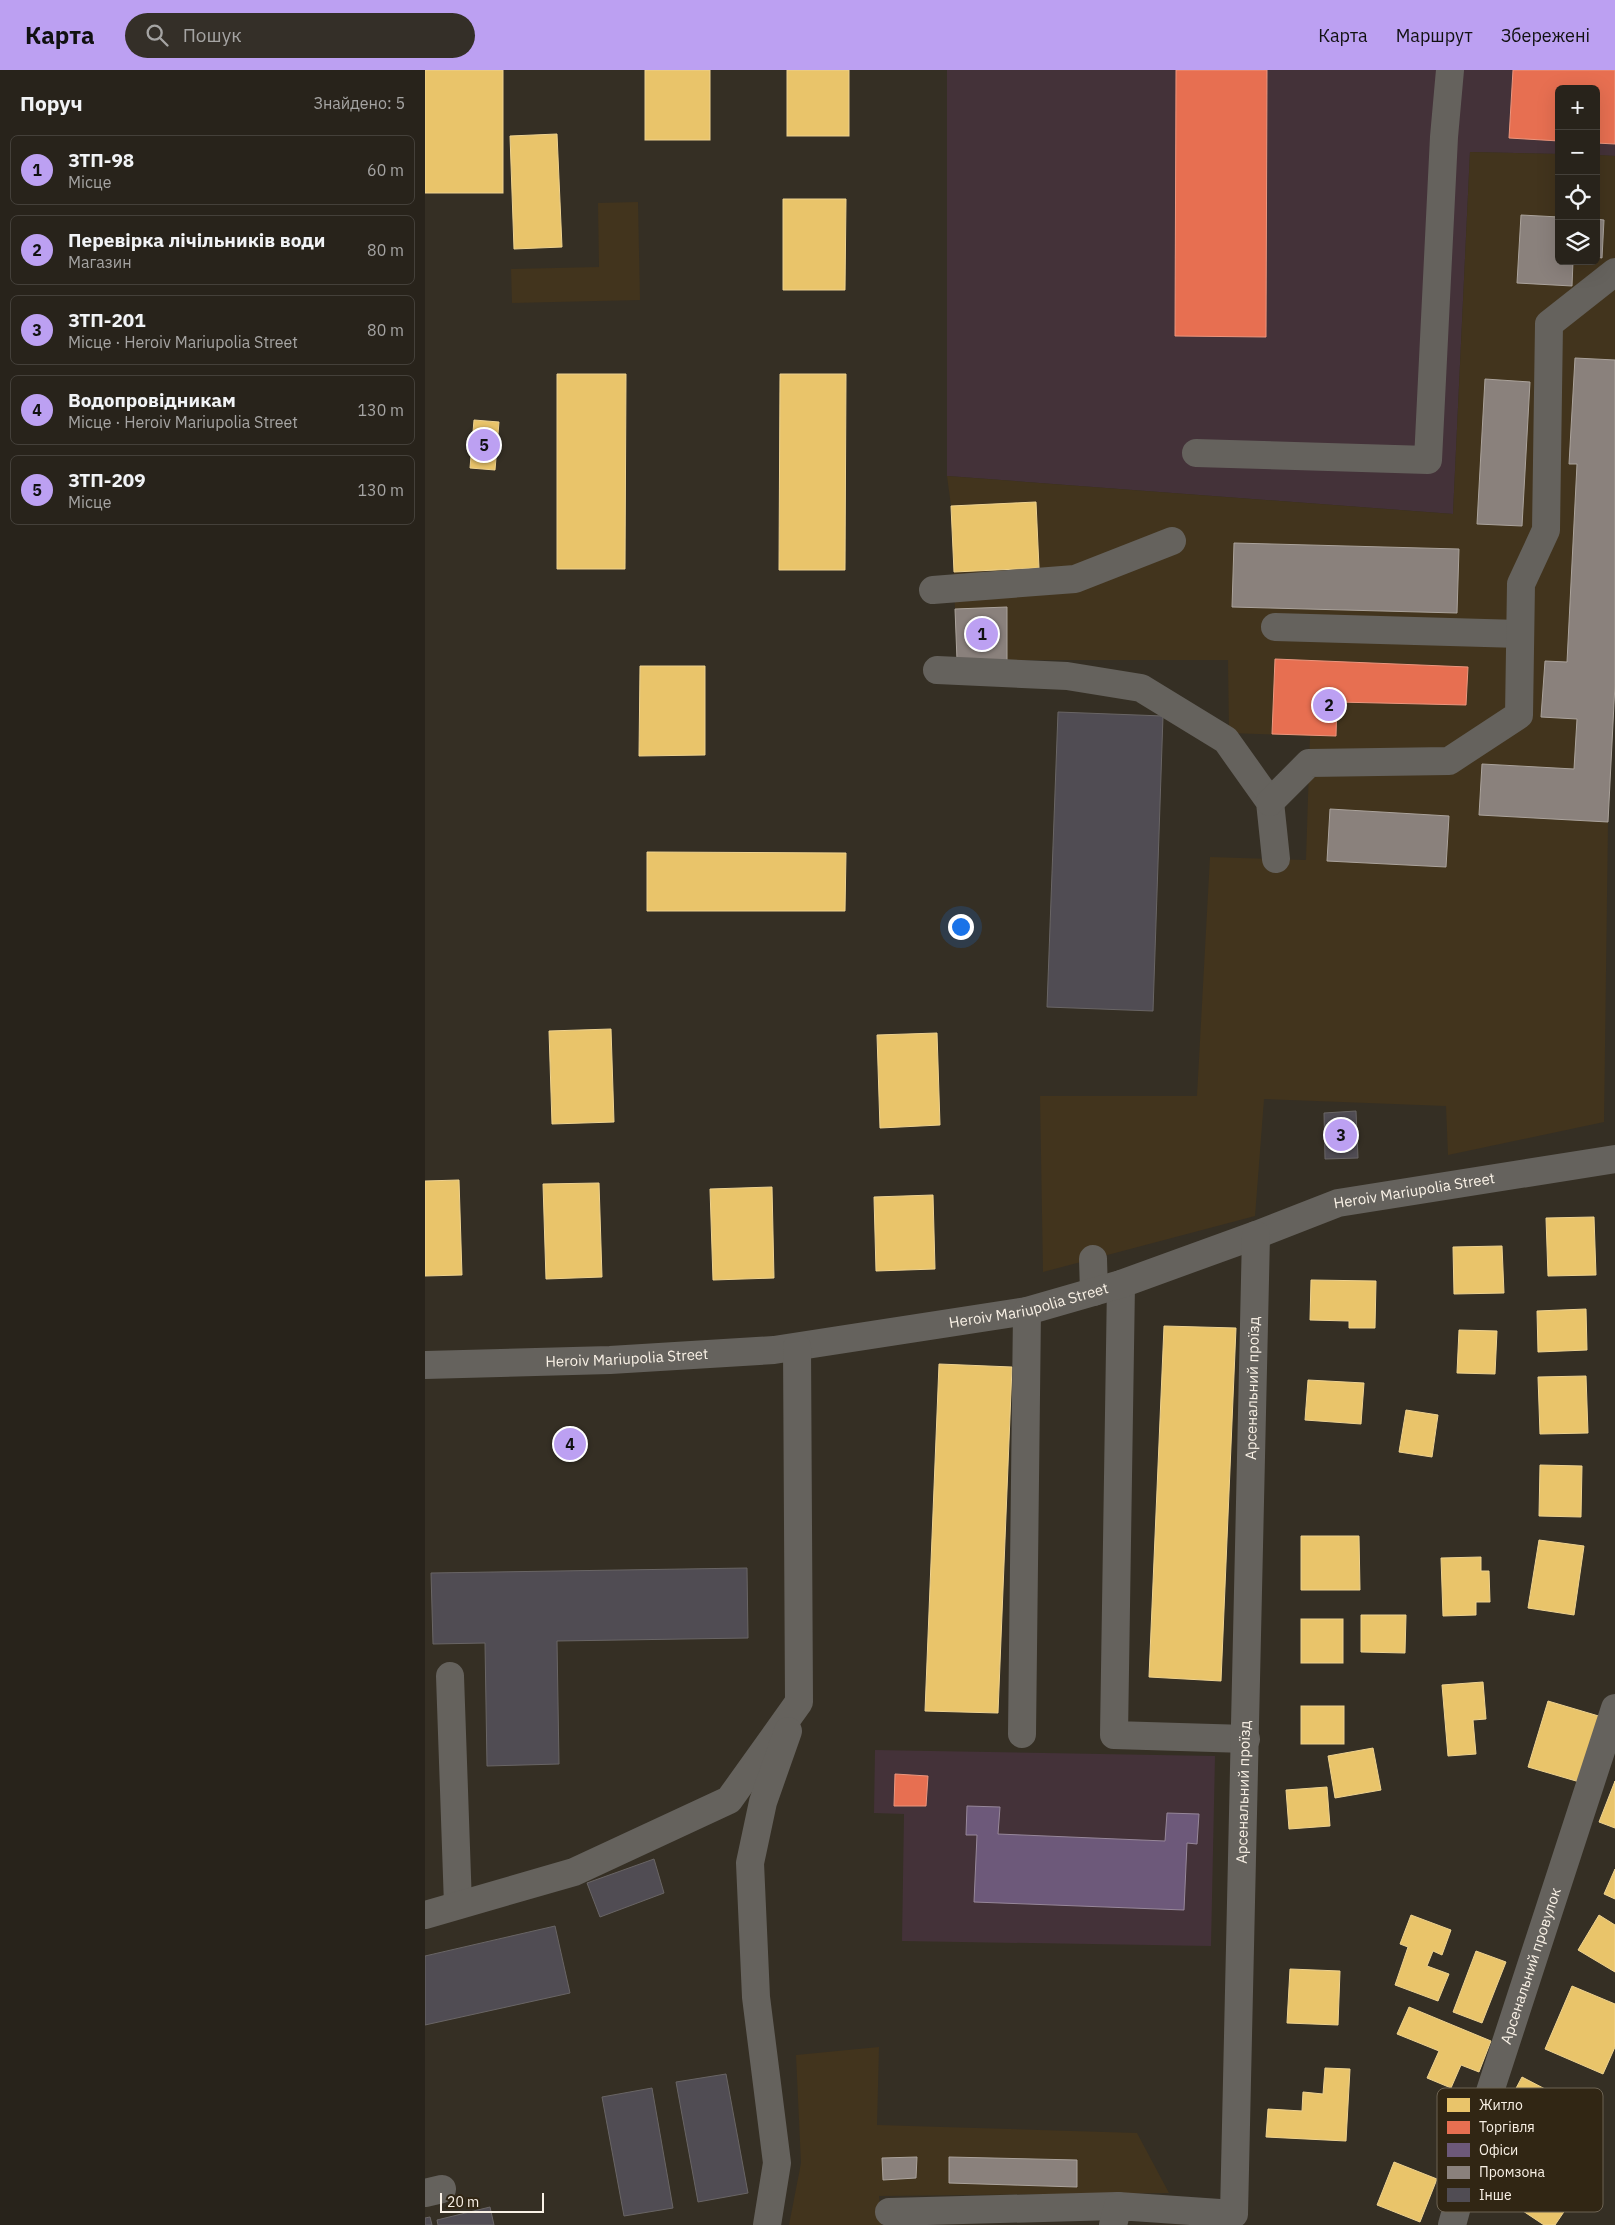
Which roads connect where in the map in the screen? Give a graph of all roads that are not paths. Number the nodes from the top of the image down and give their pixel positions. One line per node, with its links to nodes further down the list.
1 (1450, 70): 3 (street)
2 (1615, 272): 7 (street)
3 (1196, 453)
4 (1172, 541): 5 (street)
5 (933, 590)
6 (1275, 628): 7 (street)
7 (1520, 634): 9 (street)
8 (937, 670): 9 (street)
9 (1269, 802): 10 (street)
10 (1276, 859)
11 (1615, 1159): 12 (street, Heroiv Mariupolia Street)
12 (1256, 1235): 14 (street, Heroiv Mariupolia Street); 23 (street, Арсенальний проїзд)
13 (1093, 1259): 15 (street)
14 (1121, 1284): 15 (street, Heroiv Mariupolia Street); 23 (street)
15 (1094, 1292): 16 (street, Heroiv Mariupolia Street)
16 (1027, 1311): 17 (street, Heroiv Mariupolia Street); 22 (street)
17 (797, 1347): 18 (street, Heroiv Mariupolia Street); 20 (street)
18 (425, 1365)
19 (449, 1676): 24 (street)
20 (799, 1702): 24 (street); 30 (street)
21 (1615, 1708): 26 (street, Арсенальний провулок)
22 (1021, 1734)
23 (1246, 1739): 29 (street, Арсенальний проїзд)
24 (459, 1905): 25 (street)
25 (425, 1915)
26 (1491, 2088)
27 (889, 2212): 29 (street)
28 (1456, 2212): 31 (street, Арсенальний провулок)
29 (1115, 2215)
30 (767, 2225)
31 (1452, 2225)

